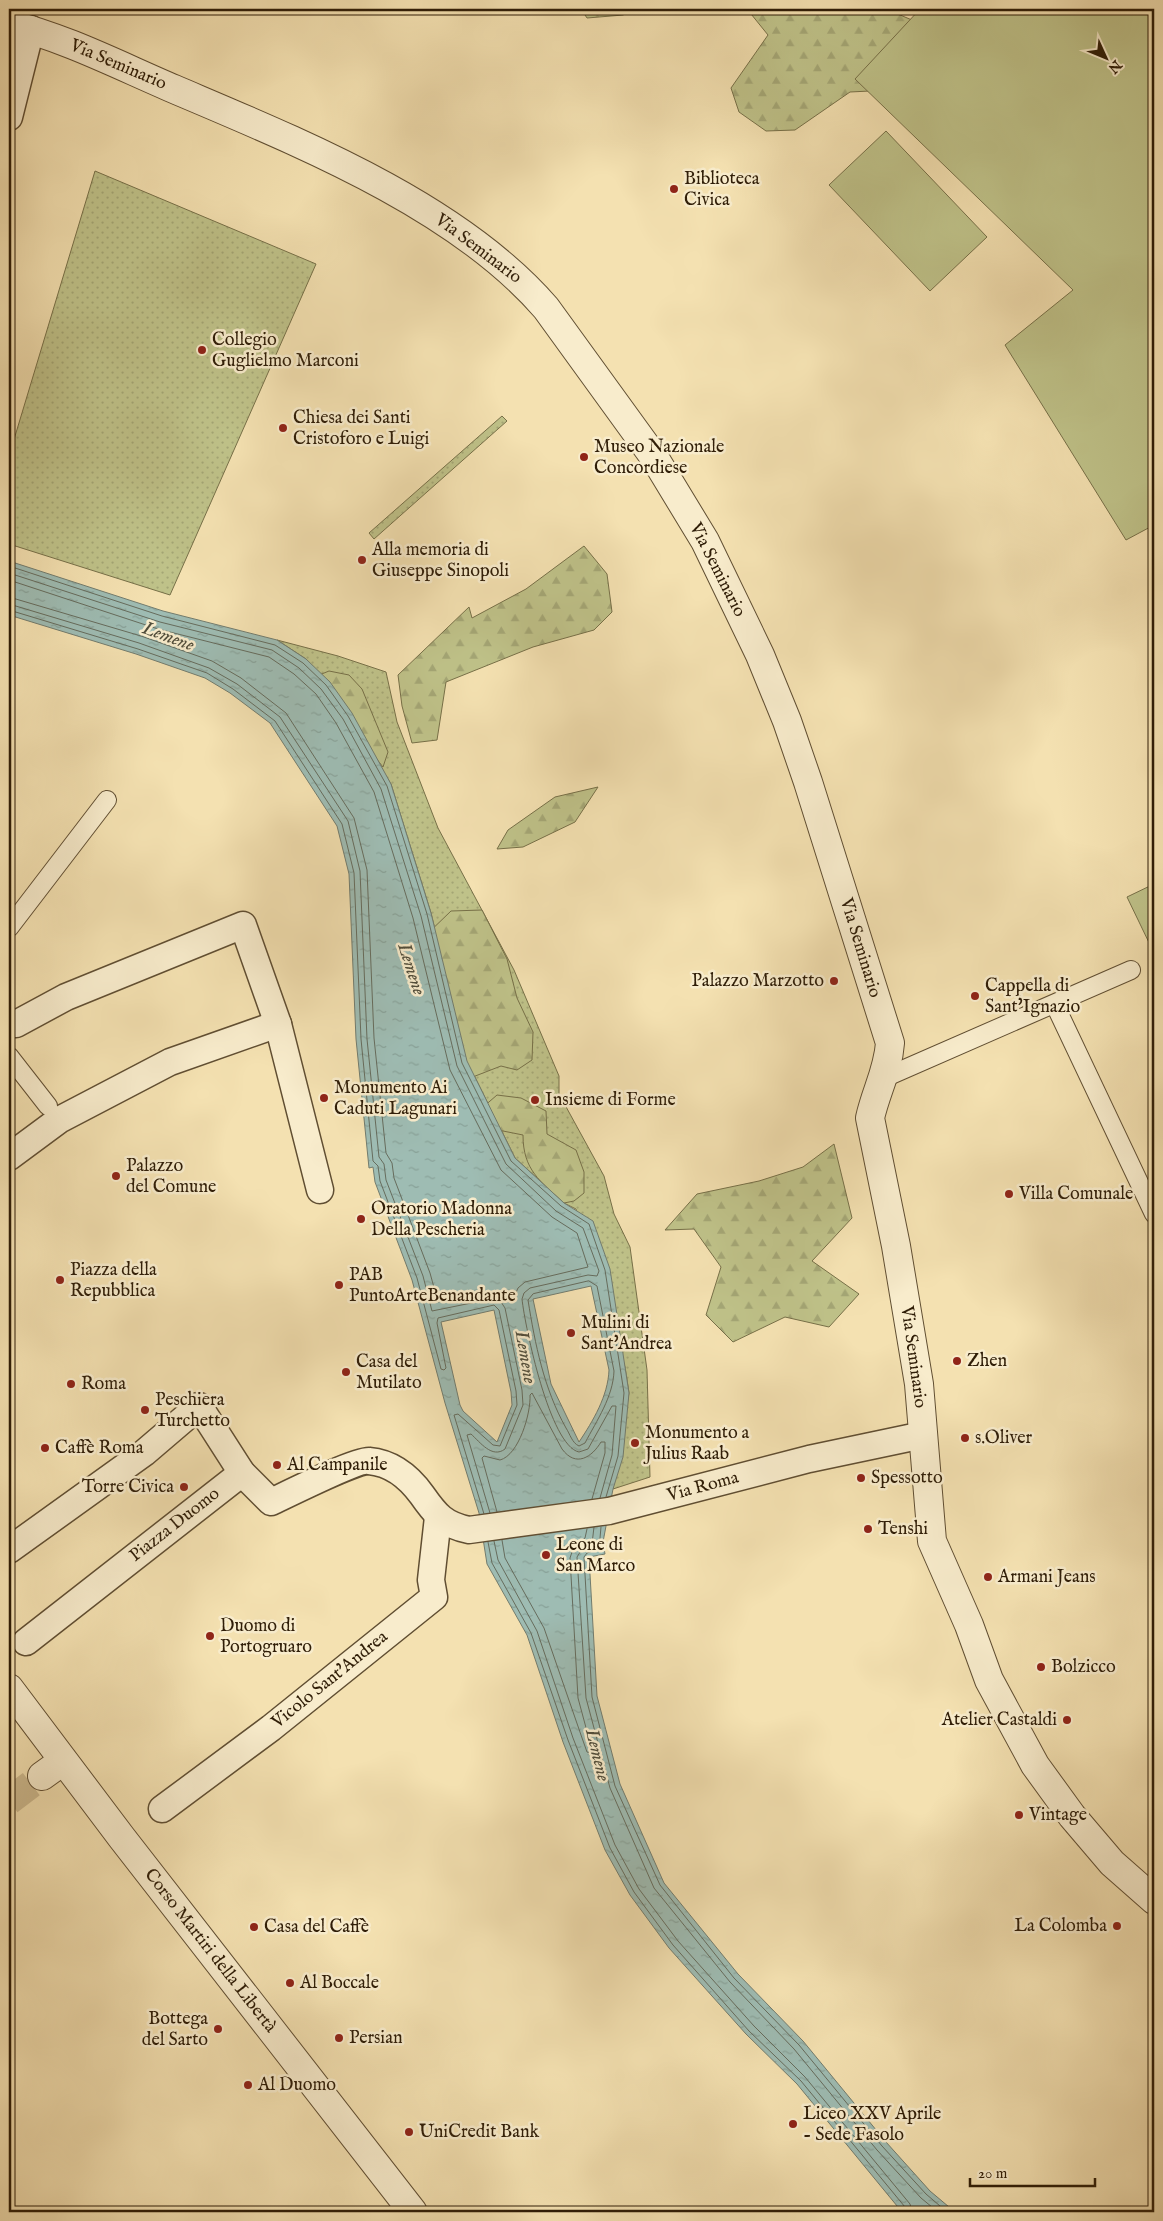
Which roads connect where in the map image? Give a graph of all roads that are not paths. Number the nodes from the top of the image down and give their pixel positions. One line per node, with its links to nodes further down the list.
1 (26, 21): 2 (street); 10 (street, Via Seminario)
2 (9, 117)
3 (107, 800): 4 (lane)
4 (9, 928)
5 (1131, 970): 6 (lane)
6 (1054, 1006): 10 (lane); 14 (lane)
7 (278, 1024): 8 (street); 11 (street); 13 (street)
8 (12, 1026)
9 (9, 1056): 11 (lane)
10 (884, 1078): 15 (street, Via Seminario)
11 (53, 1113): 12 (street)
12 (9, 1157)
13 (320, 1190)
14 (1154, 1214)
15 (923, 1436): 17 (street, Via Roma); 22 (street, Via Seminario)
16 (242, 1473): 17 (street); 18 (street); 19 (street, Piazza Duomo)
17 (438, 1517): 21 (street, Vicolo Sant'Andrea)
18 (9, 1550)
19 (26, 1642)
20 (9, 1688): 23 (street, Corso Martiri della Libertà)
21 (162, 1809)
22 (1154, 1900)
23 (413, 2212)

